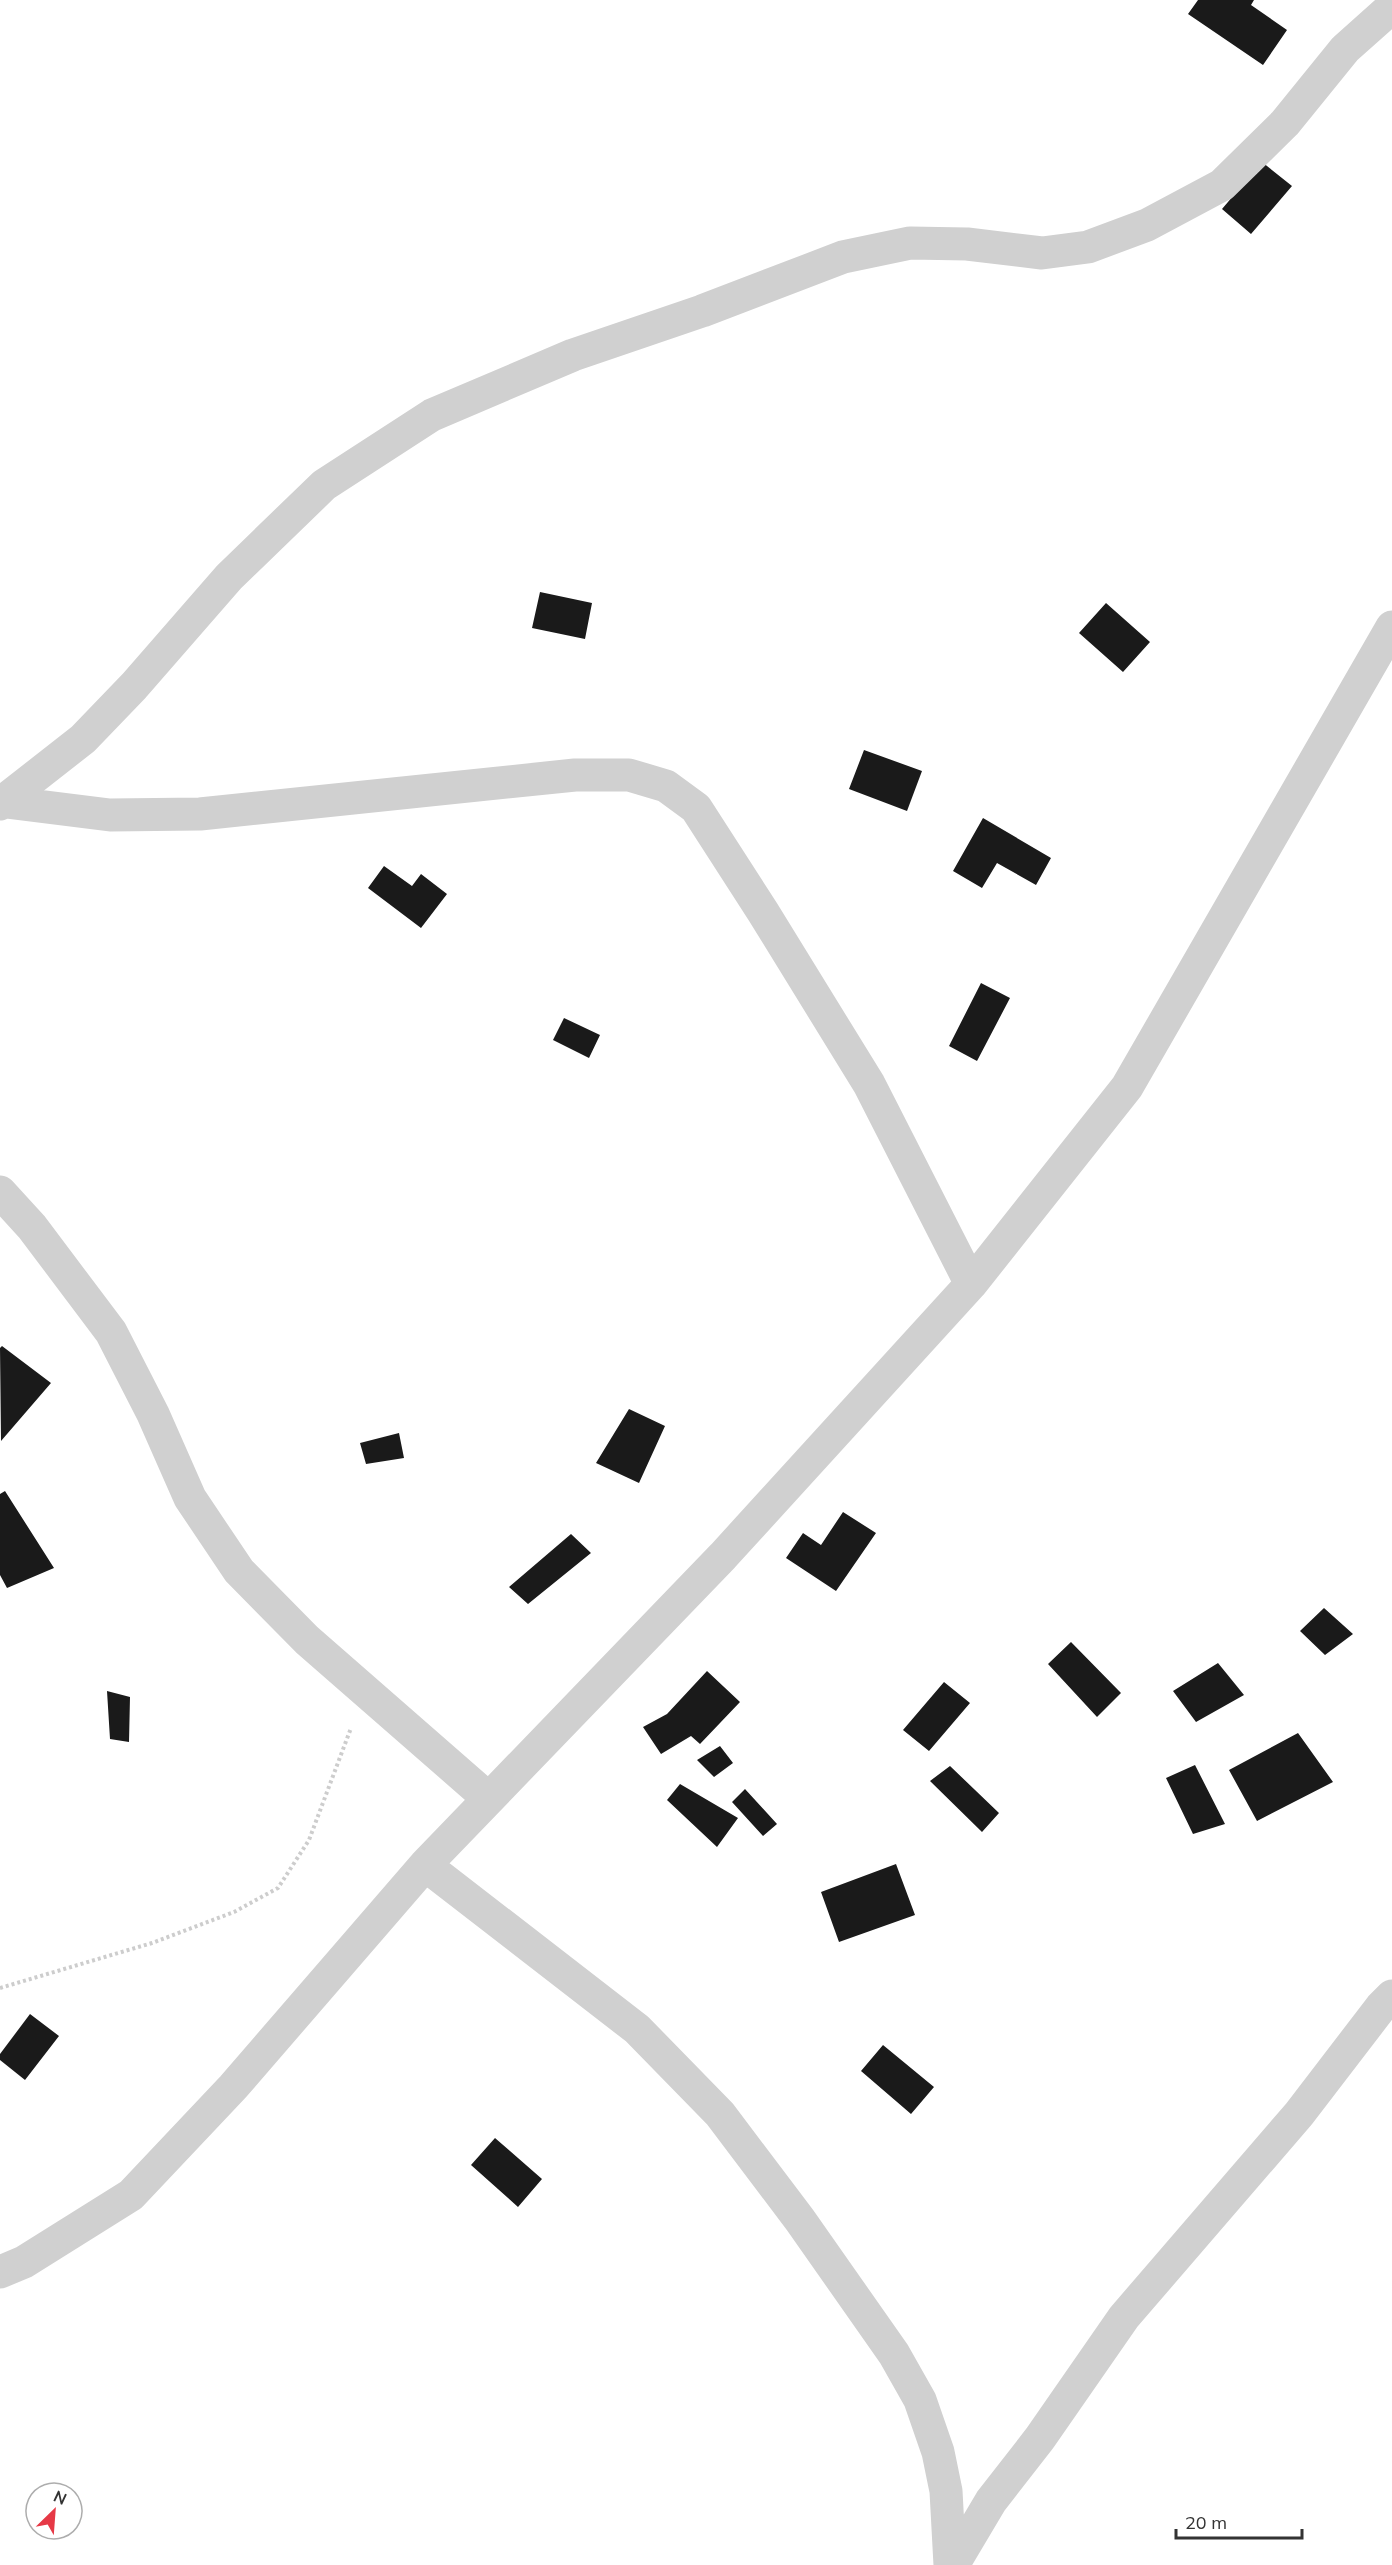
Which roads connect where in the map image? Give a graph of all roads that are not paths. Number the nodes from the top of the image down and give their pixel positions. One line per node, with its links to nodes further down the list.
1 (1392, 7): 3 (street)
2 (1392, 627): 5 (street)
3 (3, 803): 5 (street)
4 (0, 1192): 6 (street)
5 (971, 1284): 6 (street)
6 (489, 1799): 7 (street)
7 (425, 1865): 9 (street); 10 (street)
8 (1392, 1996): 10 (street)
9 (0, 2272)
10 (952, 2565)

